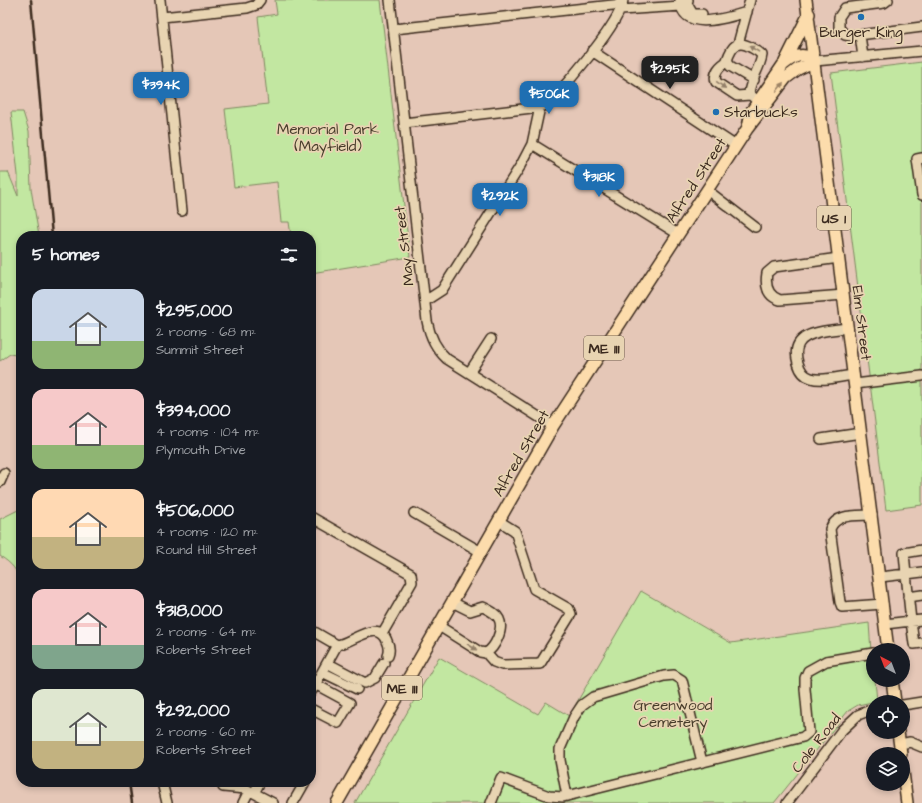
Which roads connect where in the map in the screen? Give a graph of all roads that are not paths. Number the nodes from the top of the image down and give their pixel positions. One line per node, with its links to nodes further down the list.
1 (160, 0): 10 (street)
2 (390, 0): 12 (street, May Street)
3 (750, 0): 9 (street)
4 (888, 0): 13 (street)
5 (259, 1): 10 (street)
6 (683, 2): 7 (street); 9 (street)
7 (622, 5): 12 (street); 15 (street)
8 (808, 5): 18 (main road, Elm Street / US 1); 20 (main road)
9 (747, 12): 14 (street)
10 (162, 17): 31 (street)
11 (922, 27): 13 (street)
12 (394, 29): 24 (street, May Street)
13 (860, 35): 17 (street)
14 (738, 44): 19 (street); 21 (street, one-way to 14)
15 (592, 51): 23 (street); 27 (street)
16 (922, 51): 17 (street)
17 (863, 57): 18 (street)
18 (815, 61): 20 (main road, Alfred Street / ME 111); 25 (main road, Alfred Street / ME 111, one-way to 18); 34 (main road, Elm Street / US 1)
19 (728, 62): 21 (street); 22 (street, one-way to 22)
20 (783, 65): 22 (main road, Alfred Street / ME 111)
21 (754, 80): 22 (street)
22 (754, 98): 25 (main road, Alfred Street / ME 111)
23 (540, 107): 24 (street); 26 (street)
24 (404, 123): 36 (street, May Street)
25 (748, 129): 27 (main road, Alfred Street / ME 111)
26 (532, 144): 33 (street); 36 (street)
27 (736, 146): 29 (main road, Alfred Street / ME 111)
28 (922, 158): 30 (street)
29 (707, 190): 32 (street); 33 (main road, Alfred Street / ME 111)
30 (922, 195)
31 (182, 211)
32 (755, 227)
33 (678, 234): 42 (main road, Alfred Street / ME 111)
34 (839, 258): 35 (main road, Elm Street / US 1); 35 (street)
35 (844, 295): 37 (main road, Elm Street / US 1)
36 (425, 301): 39 (street, May Street)
37 (848, 328): 41 (main road, Elm Street / US 1); 41 (street)
38 (491, 339): 39 (street)
39 (470, 373): 42 (street, May Street)
40 (922, 376): 41 (street)
41 (854, 380): 43 (main road, Elm Street / US 1)
42 (554, 426): 48 (main road, Alfred Street / ME 111)
43 (862, 433): 44 (street); 46 (main road, Elm Street / US 1)
44 (821, 439)
45 (414, 513): 50 (street)
46 (872, 515): 53 (main road, Elm Street / US 1); 57 (street)
47 (316, 520): 63 (street)
48 (499, 521): 50 (main road, Alfred Street / ME 111); 67 (street)
49 (922, 550): 52 (street)
50 (482, 552): 56 (main road, Alfred Street / ME 111)
51 (922, 572): 52 (street)
52 (906, 574): 53 (street); 55 (street)
53 (880, 577): 57 (main road, Elm Street / US 1)
54 (922, 595): 55 (street)
55 (908, 597): 59 (street)
56 (452, 602): 61 (main road, Alfred Street / ME 111); 67 (street)
57 (883, 604): 60 (main road, Elm Street / US 1)
58 (922, 620): 59 (street)
59 (911, 621): 60 (street); 65 (street)
60 (885, 624): 64 (main road, Elm Street / US 1)
61 (439, 626): 67 (street, one-way to 67); 93 (main road, Alfred Street / ME 111)
62 (316, 633): 66 (street)
63 (382, 634): 66 (street); 72 (street)
64 (887, 643)
65 (922, 643)
66 (337, 645): 69 (street)
67 (486, 653)
68 (866, 654): 81 (street)
69 (327, 663): 70 (street); 72 (street)
70 (322, 672): 71 (street); 72 (street)
71 (316, 683)
72 (359, 684): 75 (street)
73 (316, 689): 75 (street)
74 (922, 702): 76 (street)
75 (350, 703): 77 (street)
76 (910, 704)
77 (316, 712)
78 (866, 712): 95 (street, Cole Road)
79 (903, 747): 80 (street)
80 (922, 747)
81 (702, 762): 88 (street); 88 (street)
82 (163, 787): 89 (street)
83 (223, 787): 87 (street)
84 (256, 787): 87 (street)
85 (301, 787): 92 (street)
86 (905, 791): 96 (main road)
87 (252, 792): 90 (street); 91 (street)
88 (565, 799): 94 (street)
89 (166, 803)
90 (243, 803)
91 (273, 803)
92 (293, 803)
93 (337, 803)
94 (491, 803)
95 (787, 803)
96 (907, 803)

